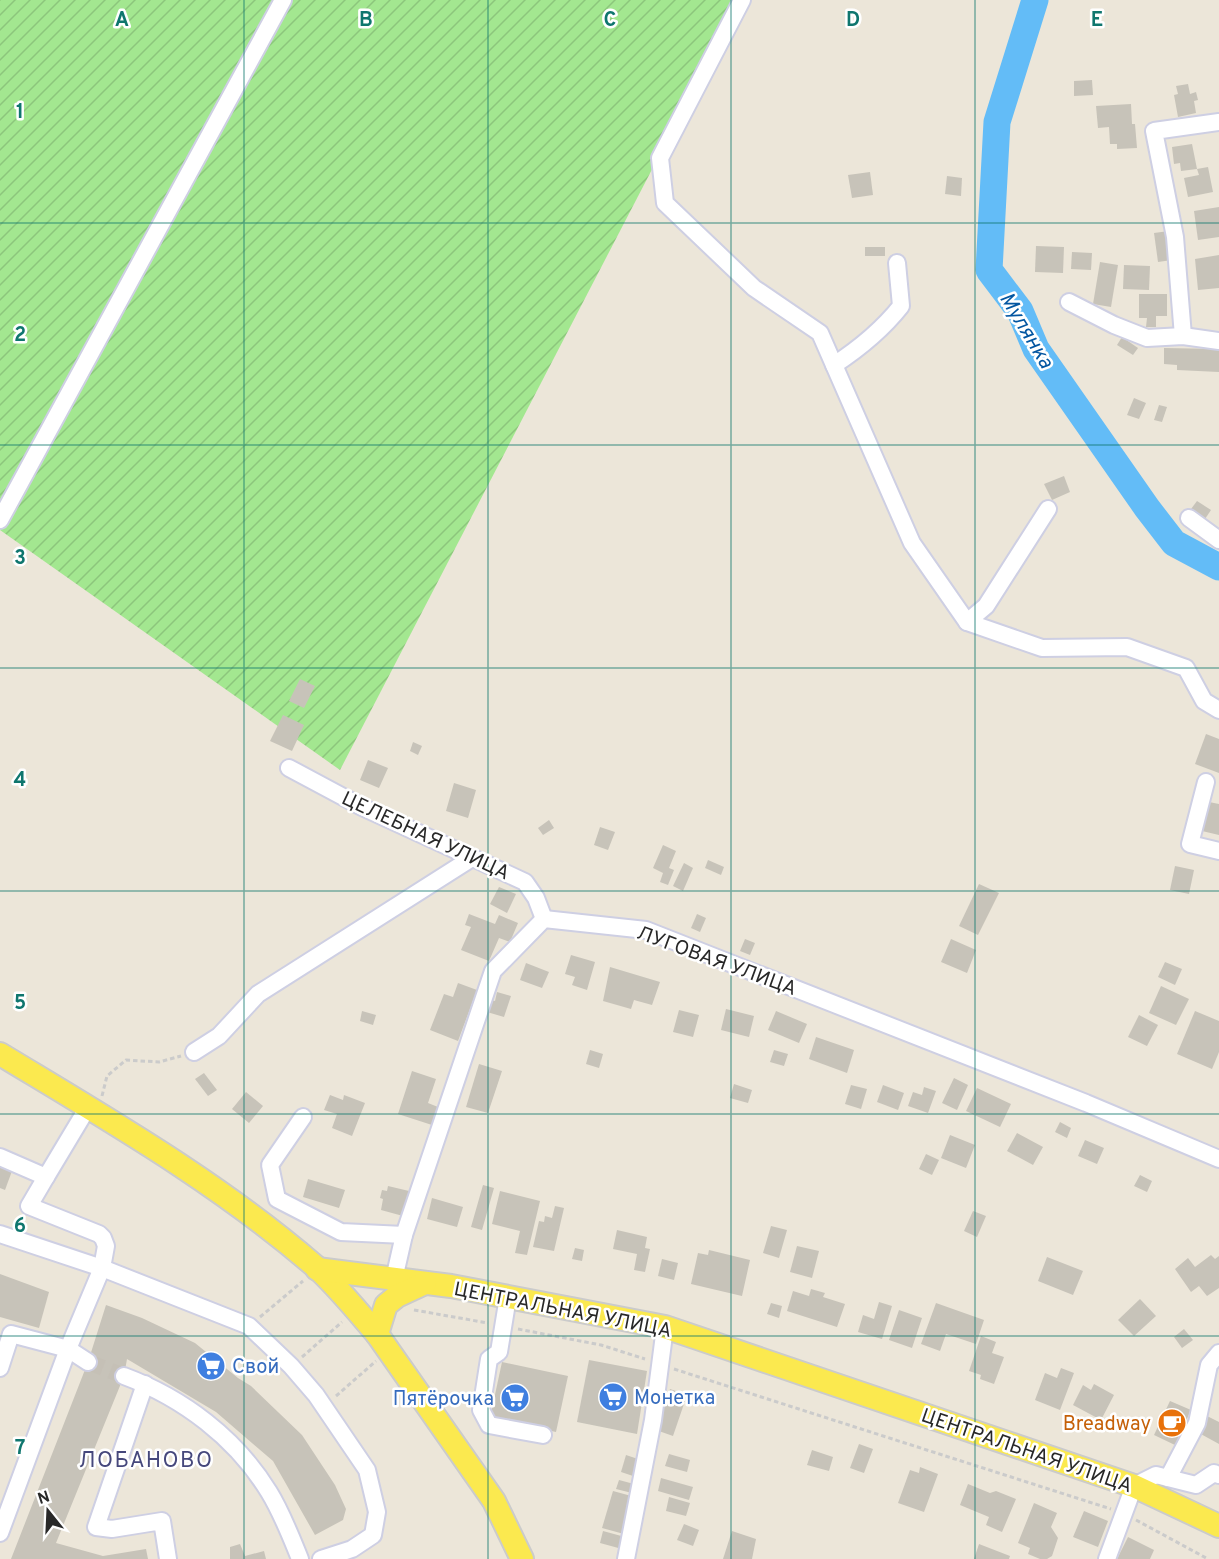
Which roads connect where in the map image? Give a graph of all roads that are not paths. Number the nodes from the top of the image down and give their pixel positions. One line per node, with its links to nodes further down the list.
1 (283, 0): 11 (street)
2 (742, 0): 8 (street)
3 (1219, 122): 6 (street)
4 (897, 264): 8 (street)
5 (1069, 302): 6 (street)
6 (1183, 336): 7 (street)
7 (1219, 341)
8 (834, 365): 13 (street)
9 (1048, 509): 13 (street)
10 (1189, 518): 12 (street)
11 (0, 520)
12 (1219, 540)
13 (967, 622): 14 (street)
14 (1219, 710)
15 (289, 768): 18 (street, ЦЕЛЕБНАЯ УЛИЦА)
16 (1206, 782): 17 (street)
17 (1219, 851)
18 (472, 858): 19 (street, ЦЕЛЕБНАЯ УЛИЦА); 20 (street)
19 (544, 919): 25 (street, ЛУГОВАЯ УЛИЦА); 28 (street)
20 (194, 1052)
21 (0, 1054): 22 (main road)
22 (88, 1107): 26 (street); 30 (main road)
23 (303, 1117): 28 (street)
24 (0, 1157): 26 (street)
25 (1219, 1159)
26 (46, 1177): 29 (street)
27 (0, 1234): 29 (street)
28 (404, 1235): 31 (street)
29 (102, 1268): 36 (street); 51 (street)
30 (317, 1269): 31 (main road, ЦЕНТРАЛЬНАЯ УЛИЦА); 35 (main road)
31 (394, 1279): 32 (main road, ЦЕНТРАЛЬНАЯ УЛИЦА)
32 (426, 1283): 33 (main road, ЦЕНТРАЛЬНАЯ УЛИЦА); 35 (main road)
33 (508, 1297): 34 (main road, ЦЕНТРАЛЬНАЯ УЛИЦА); 42 (street)
34 (665, 1327): 45 (main road, ЦЕНТРАЛЬНАЯ УЛИЦА); 53 (street)
35 (383, 1342): 52 (main road)
36 (68, 1349): 38 (street); 39 (street); 46 (street)
37 (1219, 1353): 44 (street)
38 (88, 1362)
39 (0, 1368)
40 (124, 1377): 41 (street)
41 (145, 1384): 49 (street); 50 (street)
42 (543, 1435)
43 (1219, 1475): 44 (street)
44 (1168, 1478): 45 (street)
45 (1134, 1486): 47 (main road, ЦЕНТРАЛЬНАЯ УЛИЦА); 54 (street)
46 (7, 1493): 48 (street)
47 (1219, 1525)
48 (0, 1533)
49 (168, 1559)
50 (300, 1559)
51 (321, 1559)
52 (522, 1559)
53 (626, 1559)
54 (1107, 1559)

